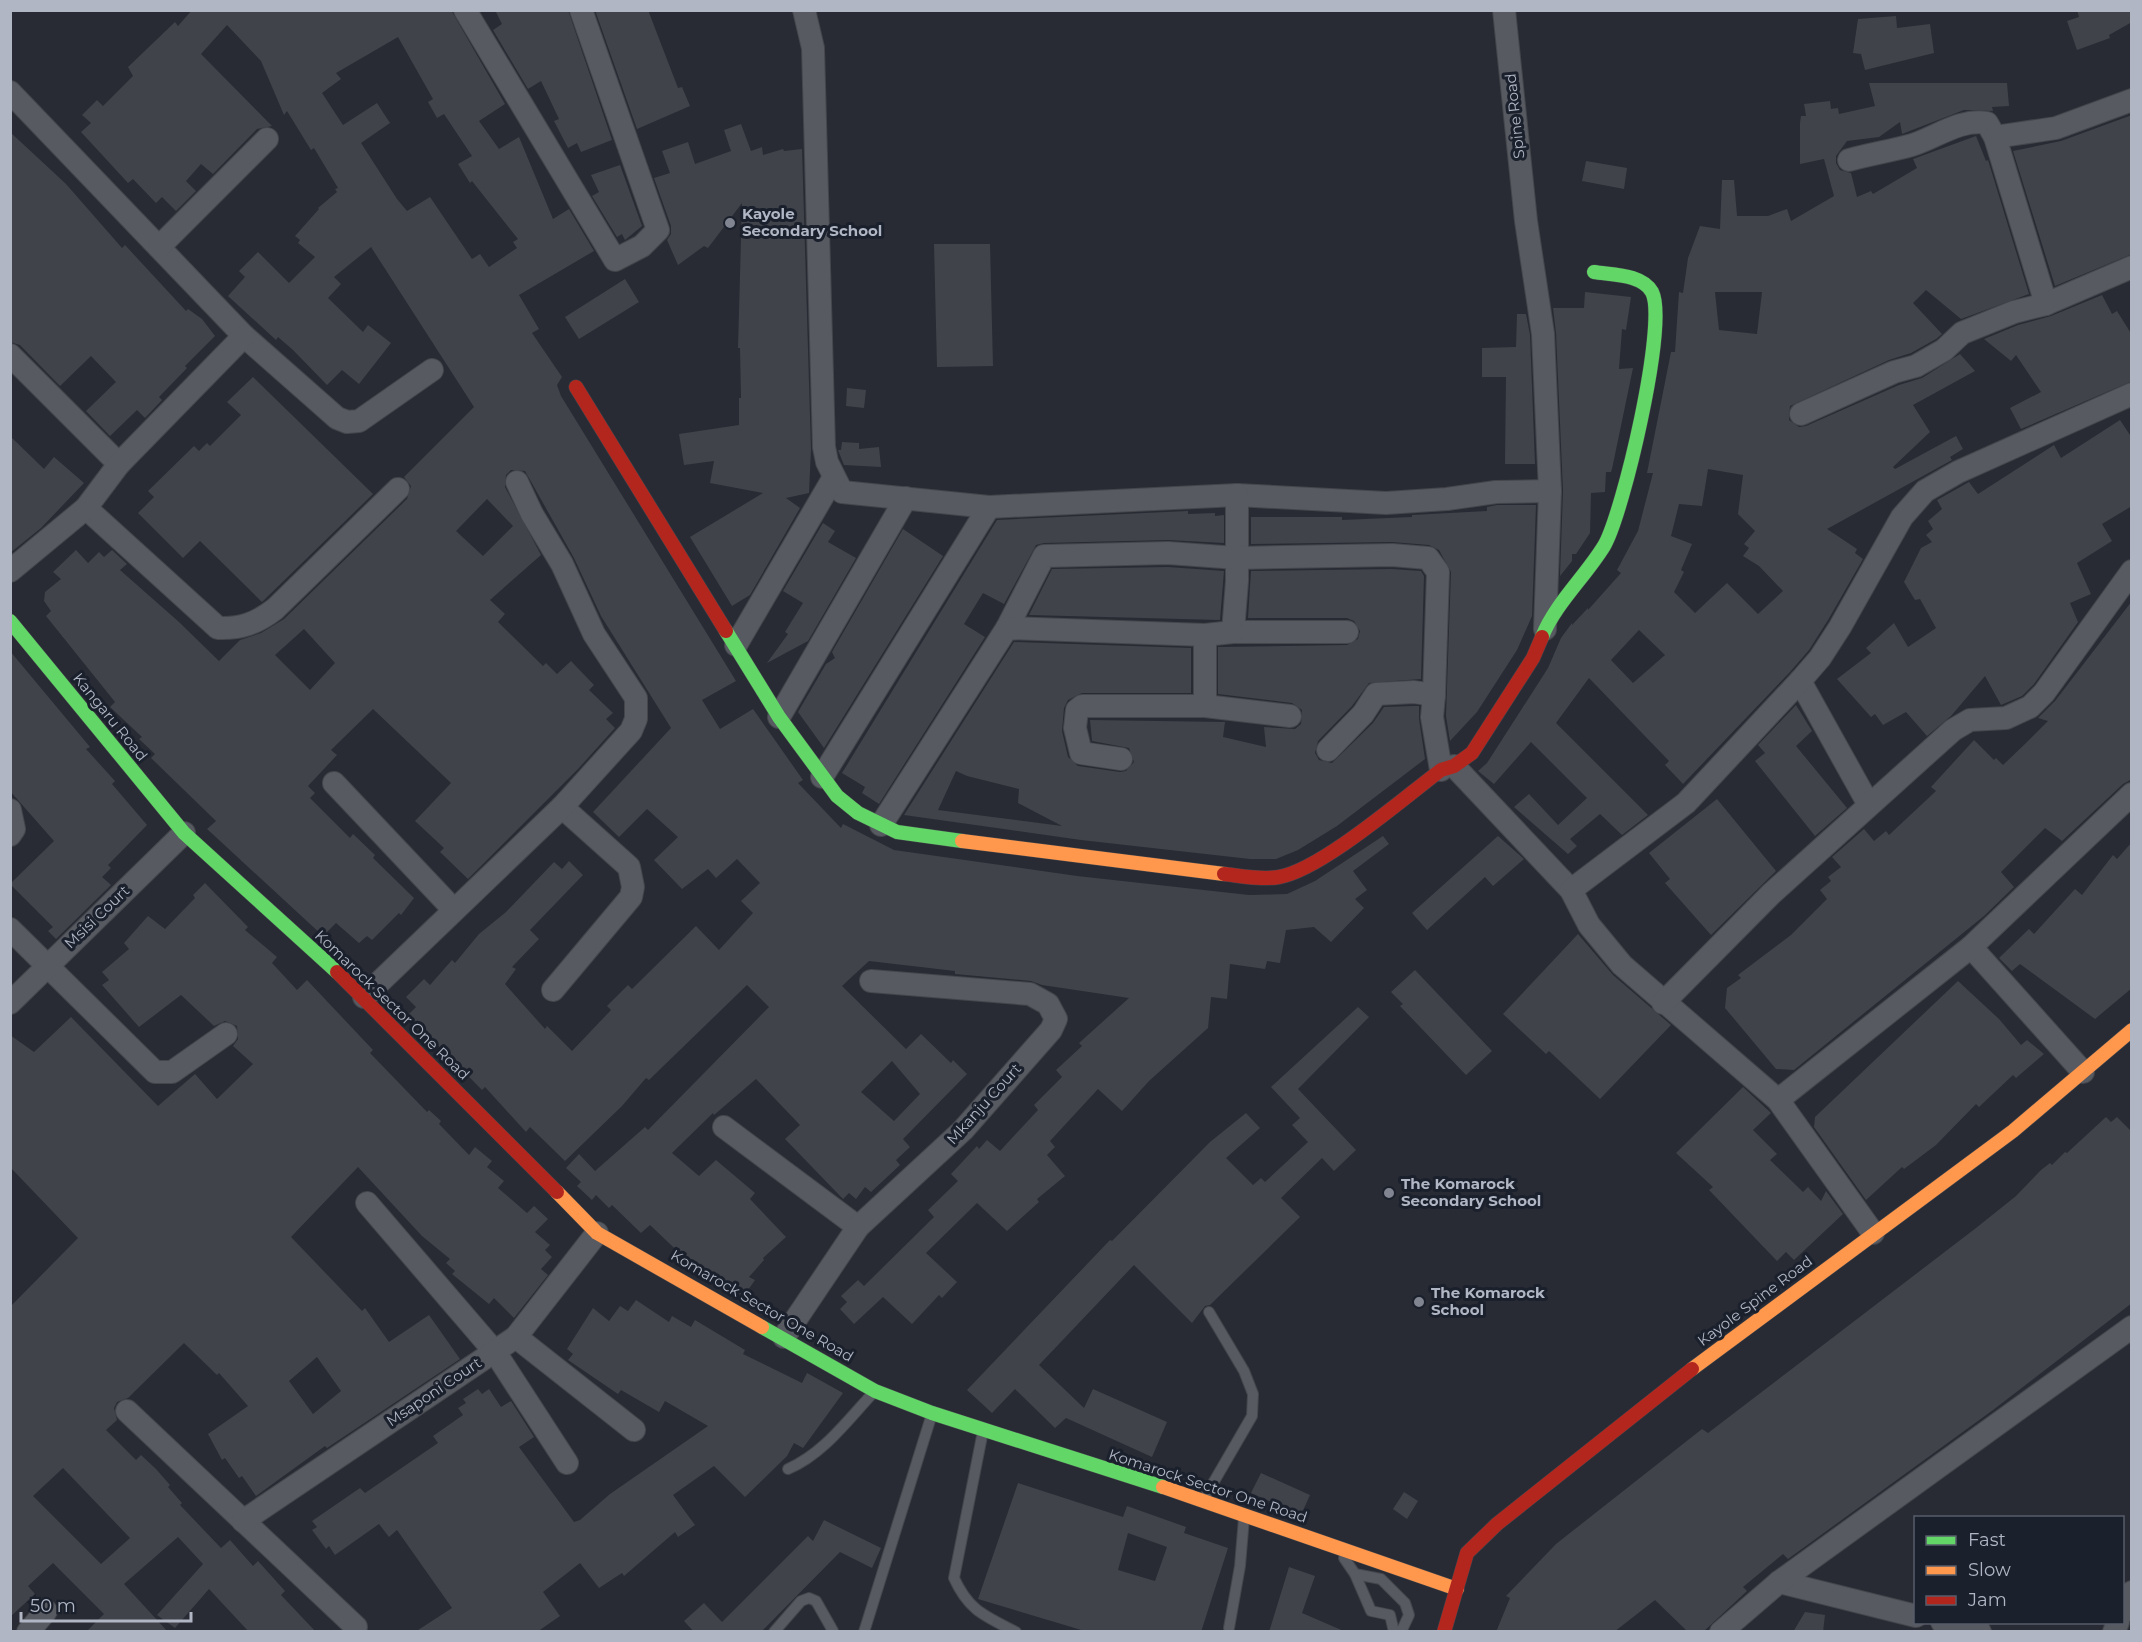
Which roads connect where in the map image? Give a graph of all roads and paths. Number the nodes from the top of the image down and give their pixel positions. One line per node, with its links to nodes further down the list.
1 (465, 10): 2 (street)
2 (581, 10)
3 (804, 10): 21 (street)
4 (1504, 10): 24 (street, Spine Road)
5 (10, 92): 10 (street)
6 (2132, 100): 7 (street)
7 (1995, 137): 9 (street); 13 (street)
8 (267, 140): 10 (street)
9 (1849, 160)
10 (159, 247): 14 (street)
11 (2132, 267): 13 (street)
12 (1594, 272): 34 (main road)
13 (2046, 304): 19 (street)
14 (244, 336): 16 (street); 20 (street)
15 (10, 355): 20 (street)
16 (432, 370)
17 (576, 387): 38 (main road)
18 (2132, 394): 39 (street)
19 (1801, 414)
20 (119, 464): 28 (street)
21 (834, 477): 26 (street); 38 (street)
22 (517, 482): 51 (street)
23 (398, 489): 28 (street)
24 (1550, 491): 25 (street); 34 (street, Spine Road)
25 (1237, 495): 27 (street); 29 (street)
26 (906, 498): 27 (street); 43 (street)
27 (989, 507): 47 (street)
28 (86, 508): 30 (street)
29 (1237, 558): 33 (street); 35 (street); 40 (street)
30 (10, 571)
31 (2132, 571): 50 (street)
32 (10, 621): 54 (main road, Kangaru Road)
33 (1008, 628): 37 (street); 53 (street)
34 (1545, 629): 46 (main road)
35 (1233, 632): 36 (street); 37 (street)
36 (1347, 632)
37 (1205, 635): 41 (street)
38 (736, 645): 43 (main road)
39 (1800, 681): 50 (street); 56 (street)
40 (1434, 695): 44 (street); 46 (street)
41 (1205, 706): 42 (street); 45 (street)
42 (1290, 716)
43 (779, 717): 47 (main road)
44 (1328, 750)
45 (1121, 759)
46 (1448, 768): 53 (main road); 56 (street)
47 (822, 777): 53 (main road)
48 (334, 783): 57 (street)
49 (2132, 794): 59 (street)
50 (1869, 805): 65 (street)
51 (562, 807): 57 (street); 62 (street)
52 (10, 810): 55 (street)
53 (881, 825)
54 (184, 833): 60 (street, Msisi Court); 63 (main road, Komarock Sector One Road)
55 (10, 835)
56 (1571, 890): 65 (street)
57 (454, 910): 63 (street)
58 (10, 929): 60 (street)
59 (1971, 947): 68 (street); 69 (street)
60 (48, 965): 64 (street, Msisi Court); 67 (street)
61 (871, 981): 72 (street, Mkanju Court)
62 (553, 990)
63 (364, 997): 73 (main road, Komarock Sector One Road)
64 (10, 1003)
65 (1663, 1003): 69 (street)
66 (2132, 1030): 68 (main road, Kayole Spine Road)
67 (226, 1034)
68 (2083, 1072): 74 (main road, Kayole Spine Road)
69 (1778, 1100): 74 (street)
70 (724, 1127): 72 (street)
71 (367, 1203): 79 (street)
72 (858, 1227): 78 (street, Mkanju Court)
73 (597, 1233): 77 (street, Msaponi Court); 78 (main road, Komarock Sector One Road)
74 (1873, 1233): 93 (main road, Kayole Spine Road)
75 (1209, 1312): 87 (lane)
76 (2132, 1327): 92 (street)
77 (516, 1337): 79 (street, Msaponi Court); 83 (street)
78 (784, 1337): 80 (main road, Komarock Sector One Road)
79 (495, 1352): 85 (street); 89 (street, Msaponi Court)
80 (875, 1391): 82 (main road, Komarock Sector One Road); 86 (lane)
81 (127, 1411): 89 (street)
82 (932, 1413): 84 (main road, Komarock Sector One Road); 105 (lane)
83 (634, 1430)
84 (983, 1431): 87 (main road, Komarock Sector One Road); 106 (lane)
85 (567, 1463)
86 (788, 1469)
87 (1203, 1500): 88 (main road, Komarock Sector One Road)
88 (1245, 1514): 90 (main road, Komarock Sector One Road); 100 (lane)
89 (243, 1521): 99 (street)
90 (1337, 1547): 91 (lane); 93 (main road, Komarock Sector One Road)
91 (1355, 1574): 107 (lane); 108 (lane)
92 (1779, 1582): 97 (street); 110 (street)
93 (1457, 1589): 109 (main road, Kayole Spine Road)
94 (2132, 1592): 95 (street)
95 (2124, 1609)
96 (46, 1611): 102 (street)
97 (1914, 1616)
98 (1946, 1624): 111 (street)
99 (356, 1627)
100 (1229, 1628)
101 (834, 1631): 103 (lane); 104 (lane)
102 (28, 1632)
103 (774, 1632)
104 (826, 1632)
105 (864, 1632)
106 (1016, 1632)
107 (1394, 1632)
108 (1401, 1632)
109 (1444, 1632)
110 (1721, 1632)
111 (1980, 1632)

